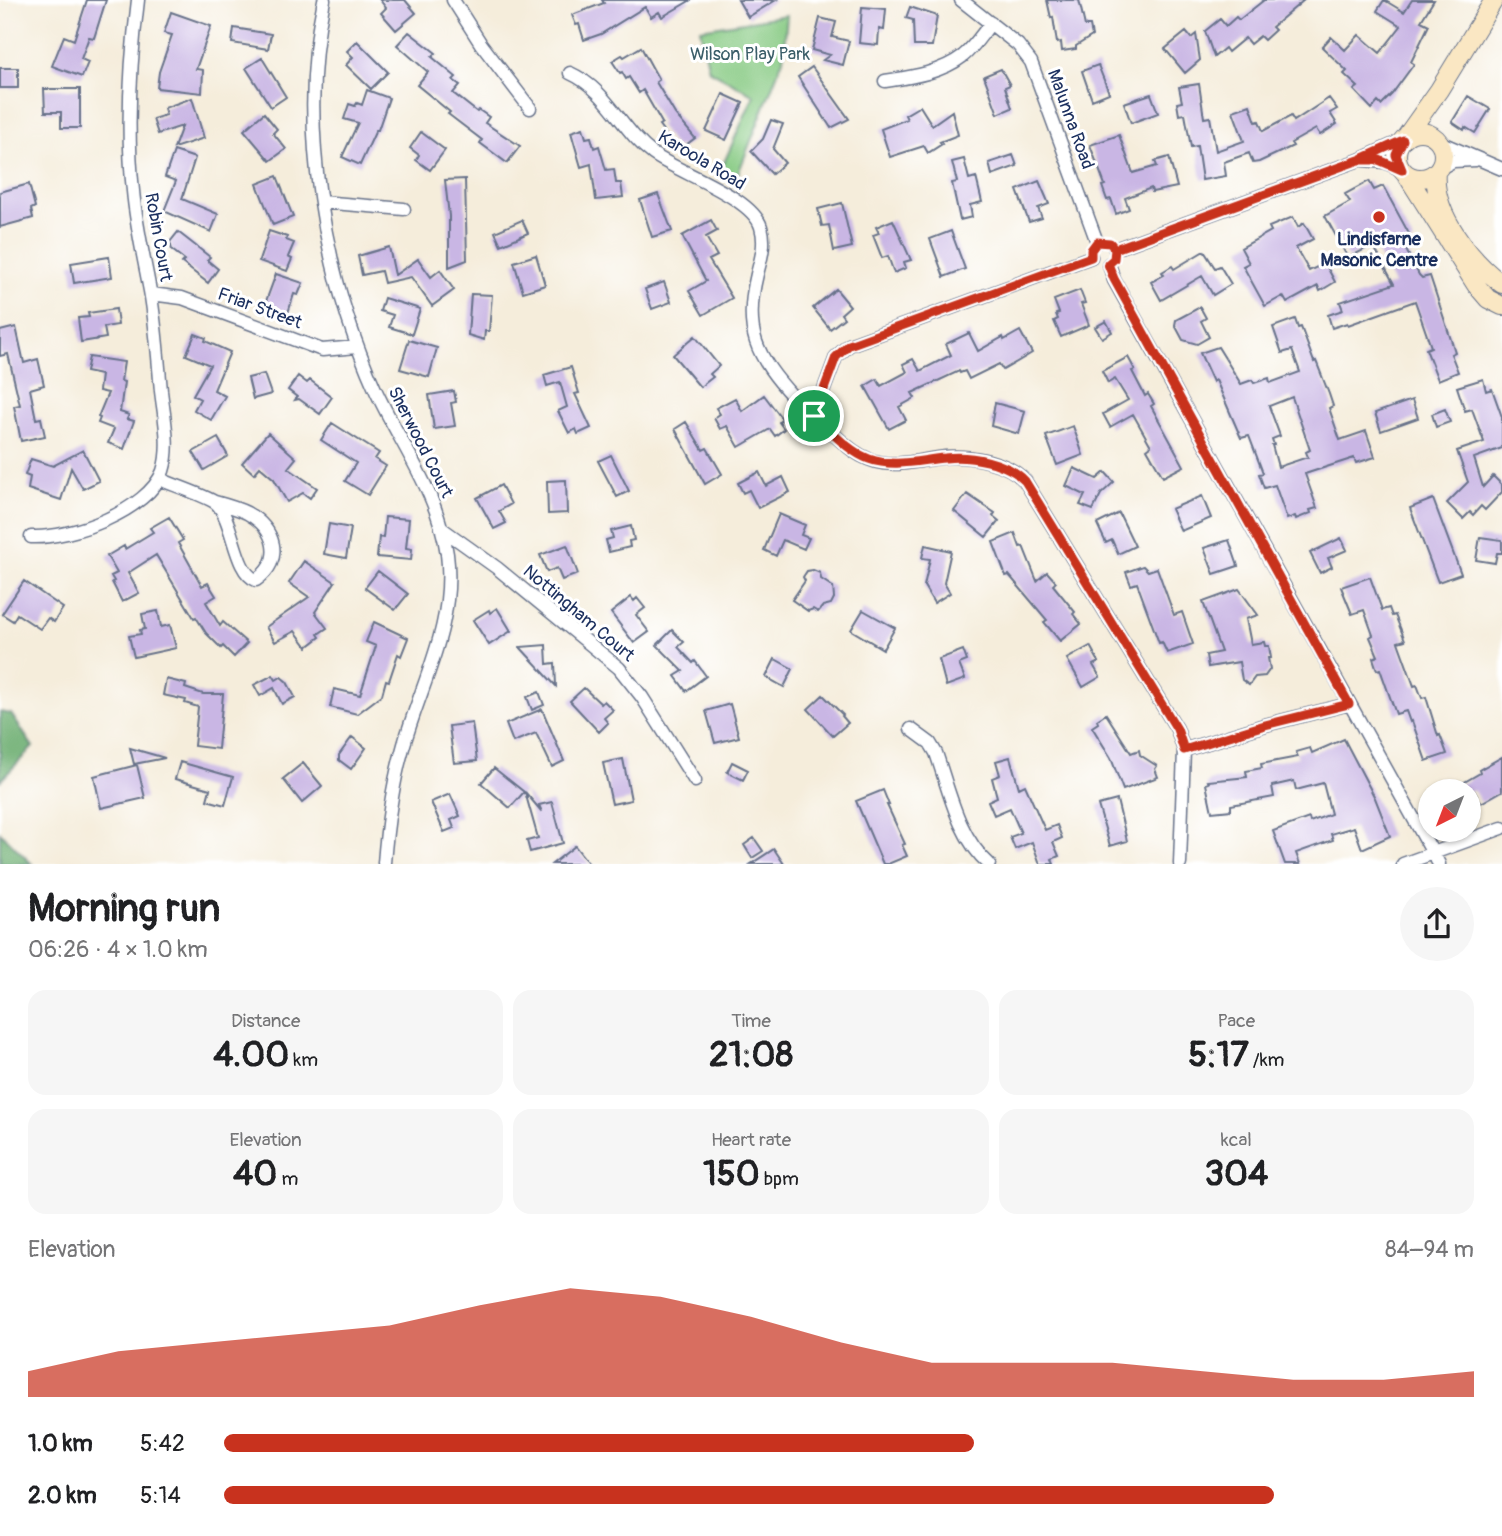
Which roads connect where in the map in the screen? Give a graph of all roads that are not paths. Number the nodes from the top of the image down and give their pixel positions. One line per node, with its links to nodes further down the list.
1 (138, 0): 27 (street, Robin Court)
2 (324, 0): 18 (street, Sherwood Court)
3 (453, 0): 10 (street)
4 (961, 0): 6 (street, Malunna Road)
5 (1494, 0): 9 (main road)
6 (991, 23): 8 (street); 21 (street, Malunna Road)
7 (570, 73): 30 (street, Karoola Road)
8 (885, 81)
9 (1439, 90): 11 (main road); 12 (main road)
10 (530, 108)
11 (1404, 139): 12 (main road); 13 (street); 17 (main road)
12 (1437, 141): 14 (street); 16 (main road)
13 (1359, 160): 17 (street); 22 (street)
14 (1485, 162): 15 (street); 16 (street)
15 (1502, 169)
16 (1437, 171): 17 (main road); 20 (main road)
17 (1404, 172): 28 (main road)
18 (321, 202): 19 (street); 29 (street, Sherwood Court)
19 (404, 208)
20 (1449, 221): 25 (main road); 26 (main road)
21 (1097, 242): 22 (street); 23 (street)
22 (1115, 249): 24 (street)
23 (1091, 257): 24 (street); 30 (street)
24 (1108, 264): 35 (street)
25 (1502, 266)
26 (1502, 284)
27 (150, 293): 29 (street, Friar Street); 31 (street, Robin Court)
28 (1502, 306)
29 (357, 347): 33 (street, Sherwood Court)
30 (814, 416): 37 (street, Karoola Road)
31 (159, 479): 32 (street); 34 (street)
32 (215, 502): 32 (street)
33 (441, 528): 38 (street, Nottingham Court); 41 (street, Sherwood Court)
34 (31, 537)
35 (1349, 704): 37 (street); 40 (street)
36 (911, 729): 42 (street)
37 (1184, 750): 43 (street, Karoola Road)
38 (695, 780)
39 (1502, 828): 40 (street)
40 (1436, 859): 44 (street)
41 (384, 863)
42 (989, 864)
43 (1180, 864)
44 (1403, 864)

